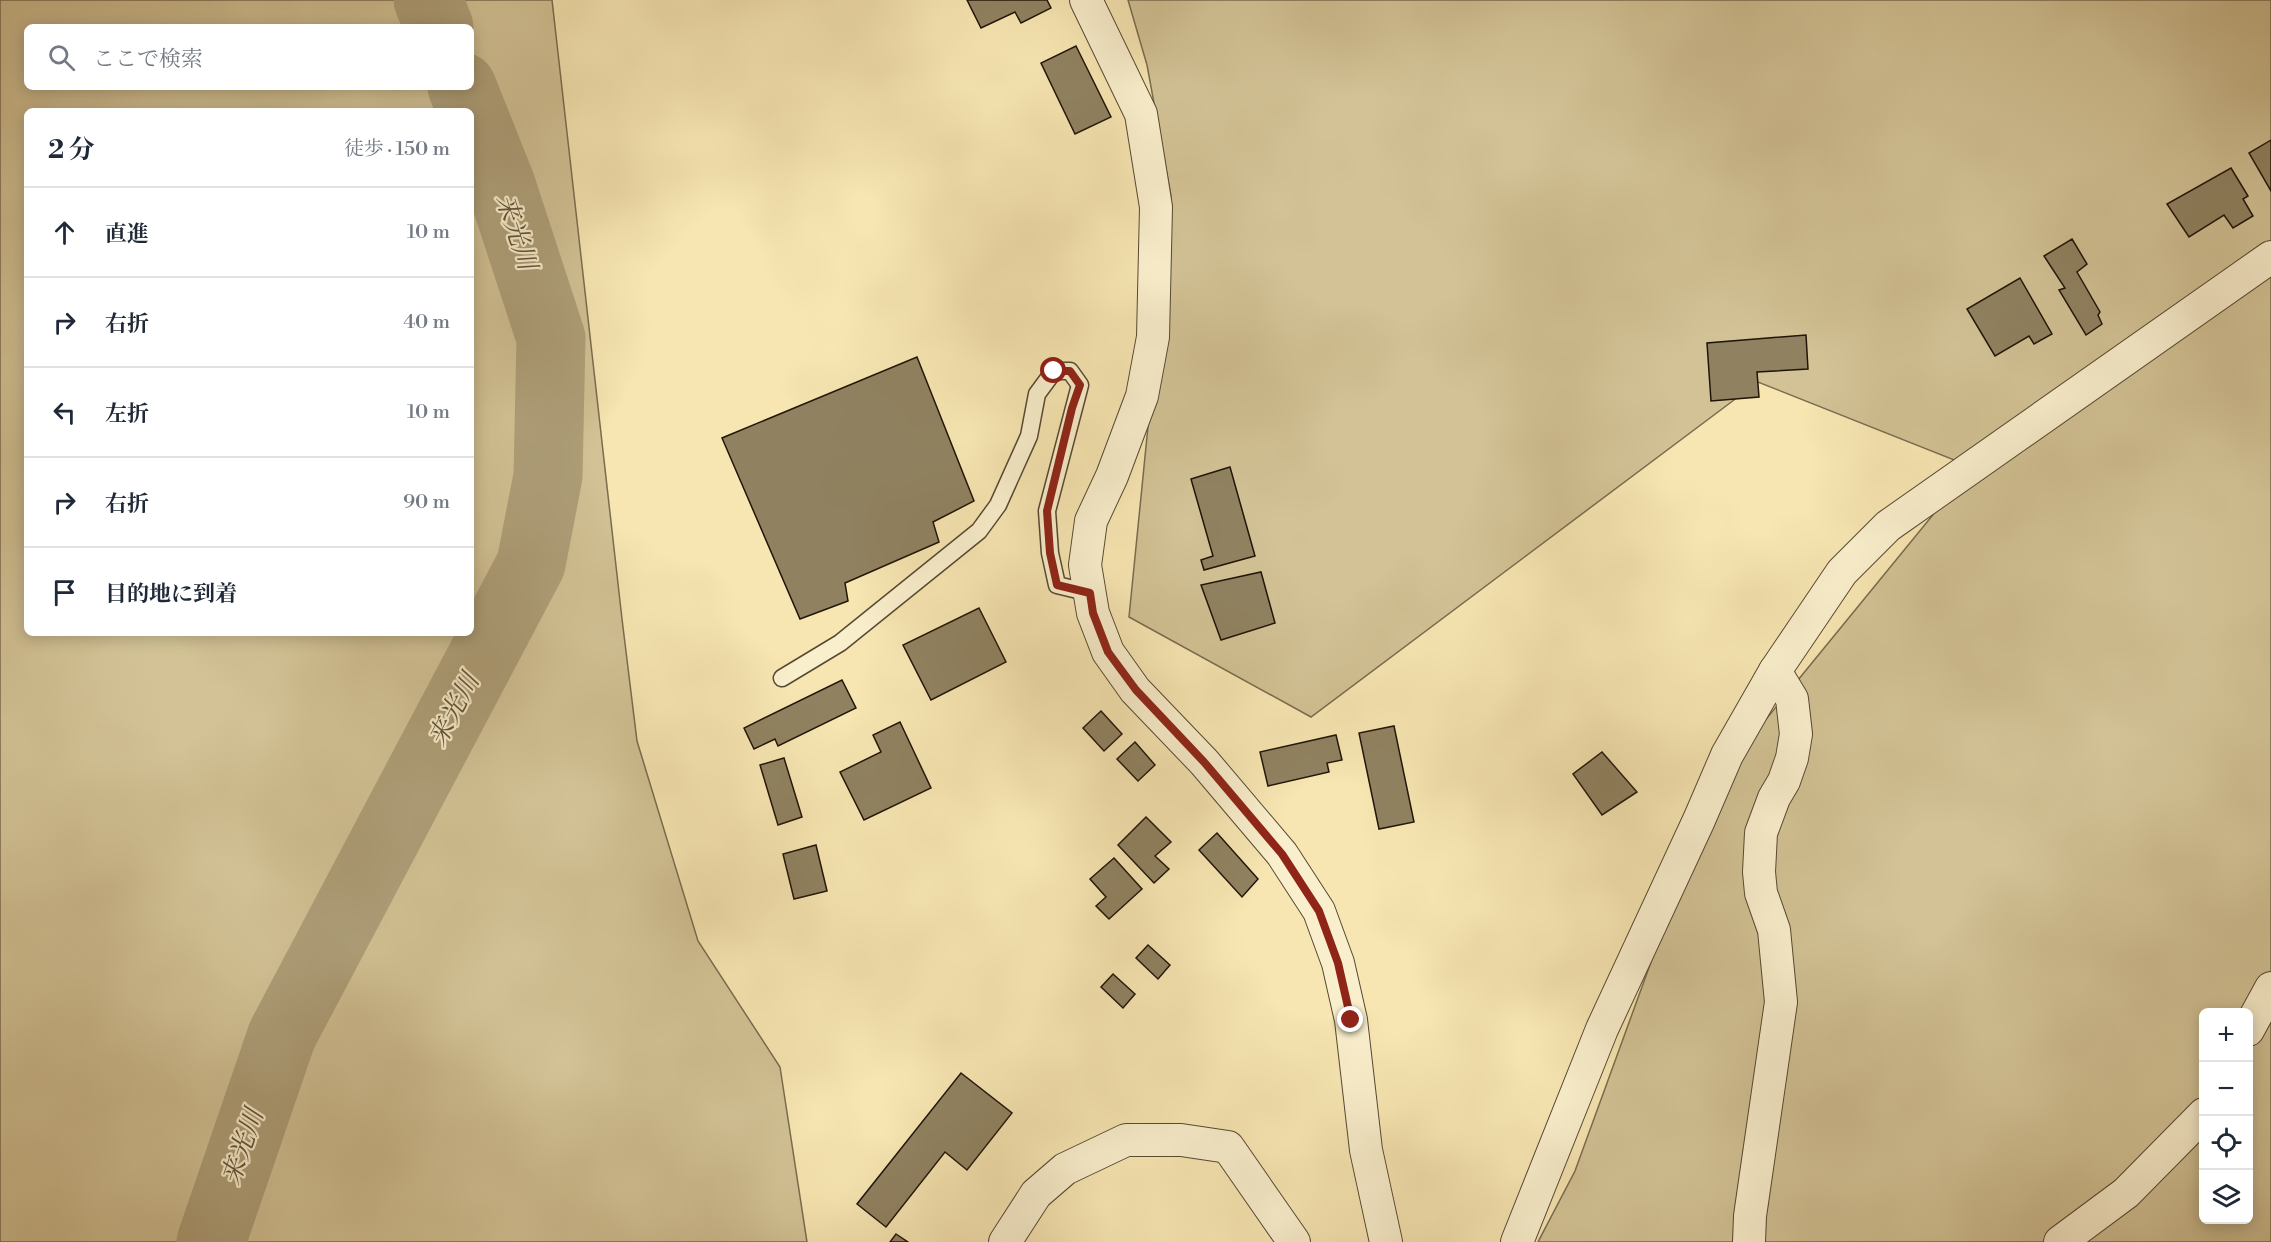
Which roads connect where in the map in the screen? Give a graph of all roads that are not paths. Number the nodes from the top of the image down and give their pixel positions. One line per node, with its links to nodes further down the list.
1 (1086, 0): 3 (street)
2 (2271, 257): 4 (street)
3 (1090, 593): 5 (lane); 11 (street)
4 (1775, 671): 12 (street); 13 (street)
5 (782, 678)
6 (2271, 988): 7 (street)
7 (2253, 1021)
8 (2202, 1116): 14 (street)
9 (1005, 1242): 10 (street)
10 (1294, 1242)
11 (1386, 1242)
12 (1517, 1242)
13 (1749, 1242)
14 (2060, 1242)

